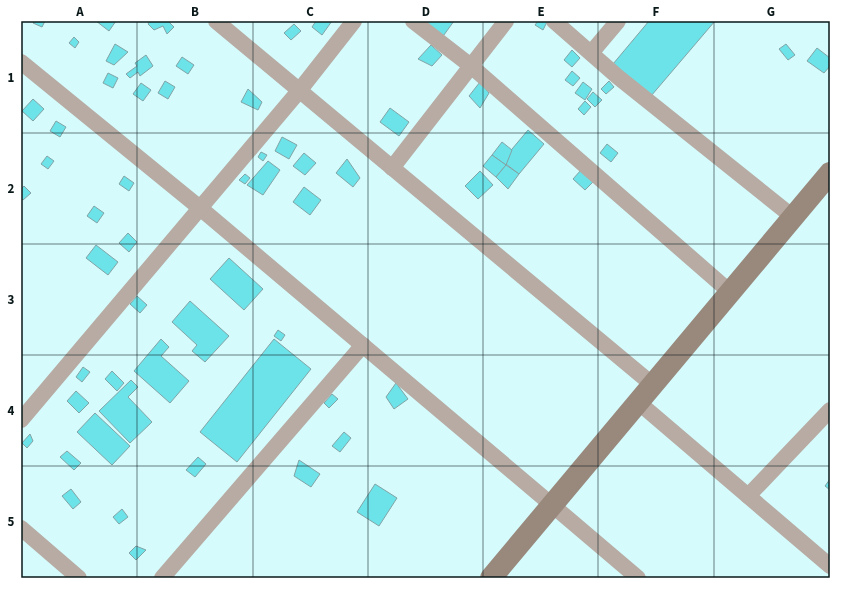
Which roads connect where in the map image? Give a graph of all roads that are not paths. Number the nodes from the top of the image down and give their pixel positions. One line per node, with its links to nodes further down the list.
1 (216, 21): 10 (street)
2 (354, 21): 10 (street)
3 (413, 21): 9 (street)
4 (506, 21): 9 (street)
5 (554, 21): 7 (street)
6 (618, 21): 7 (street)
7 (592, 53): 14 (street)
8 (21, 62): 13 (street)
9 (471, 66): 11 (street); 15 (street)
10 (299, 90): 11 (street); 13 (street)
11 (392, 168): 17 (street)
12 (830, 173): 14 (street)
13 (200, 208): 16 (street); 20 (street)
14 (793, 217): 15 (street)
15 (730, 292): 17 (street)
16 (363, 345): 22 (street); 26 (street)
17 (653, 385): 18 (street)
18 (638, 402): 21 (street); 22 (street)
19 (830, 410): 21 (street)
20 (21, 420)
21 (748, 496): 24 (street)
22 (552, 505): 27 (street); 28 (street)
23 (21, 528): 25 (street)
24 (830, 566)
25 (79, 578)
26 (162, 578)
27 (491, 578)
28 (638, 578)

